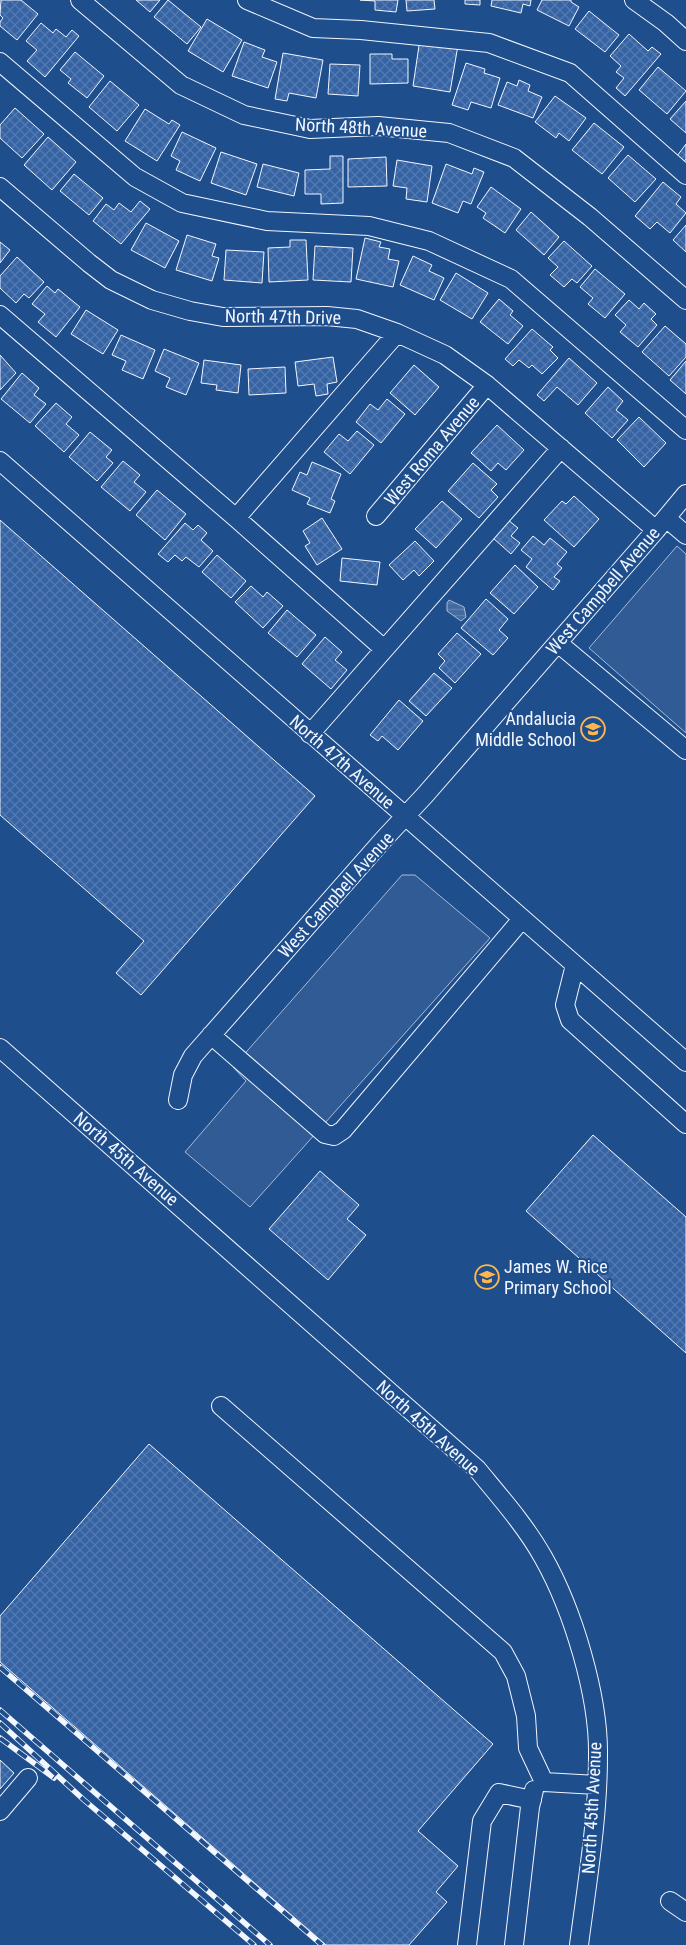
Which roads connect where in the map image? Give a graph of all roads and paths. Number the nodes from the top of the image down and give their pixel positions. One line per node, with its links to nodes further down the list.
1 (80, 0): 8 (street, North 48th Avenue)
2 (247, 0): 6 (street)
3 (634, 0): 4 (street)
4 (686, 41)
5 (0, 62): 12 (street)
6 (686, 174)
7 (0, 187): 10 (street, North 47th Drive)
8 (686, 300)
9 (0, 314): 17 (street)
10 (397, 333): 11 (street, North 47th Drive); 17 (street)
11 (487, 385): 13 (street, North 47th Drive); 16 (street, West Roma Avenue)
12 (686, 430)
13 (561, 448): 18 (street, North 47th Drive); 21 (street)
14 (0, 461): 22 (street, North 47th Avenue)
15 (686, 494): 18 (street, West Campbell Avenue)
16 (376, 516)
17 (236, 518): 21 (street)
18 (661, 524): 19 (street, North 47th Drive); 20 (street, West Campbell Avenue)
19 (686, 535)
20 (558, 643): 23 (street); 24 (street, West Campbell Avenue)
21 (384, 649): 22 (street)
22 (310, 734): 24 (street, North 47th Avenue)
23 (686, 750)
24 (405, 817): 25 (street, North 47th Avenue); 27 (street, West Campbell Avenue)
25 (522, 919): 26 (street, North 47th Avenue); 27 (street)
26 (575, 965): 29 (street, North 47th Avenue); 31 (street)
27 (211, 1035): 30 (street, West Campbell Avenue)
28 (0, 1048): 35 (street, North 45th Avenue)
29 (686, 1062)
30 (178, 1100)
31 (686, 1124)
32 (221, 1406): 34 (street)
33 (28, 1778): 37 (street)
34 (544, 1782): 35 (street); 36 (street)
35 (597, 1785): 42 (street, North 45th Avenue)
36 (532, 1800): 40 (street); 41 (street)
37 (0, 1811)
38 (670, 1901): 39 (street)
39 (686, 1912)
40 (467, 1945)
41 (514, 1945)
42 (579, 1945)

